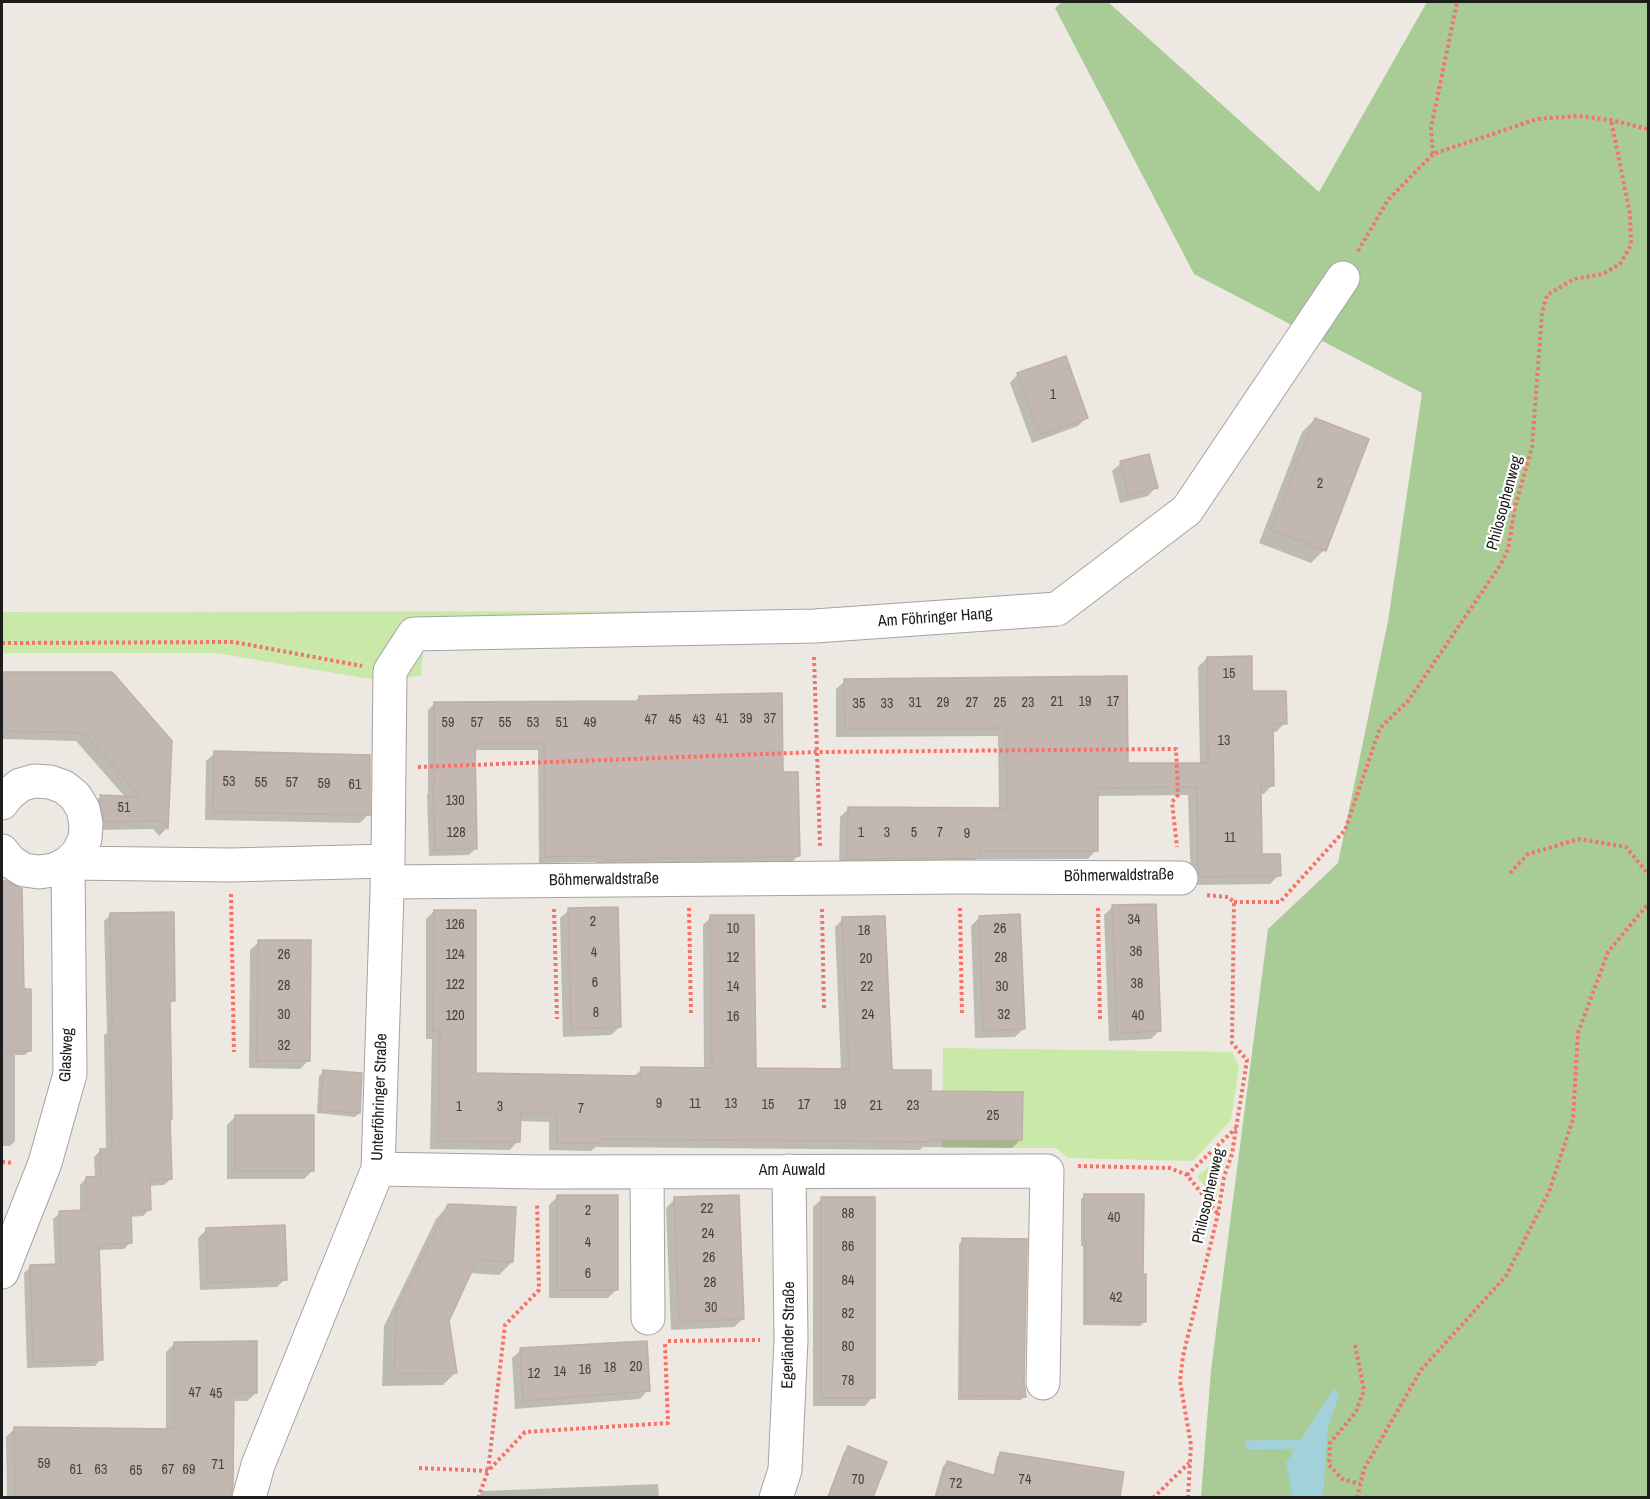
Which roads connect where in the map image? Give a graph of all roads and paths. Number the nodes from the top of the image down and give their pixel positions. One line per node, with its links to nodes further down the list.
1 (1457, 2): 4 (path)
2 (1611, 120): 3 (path); 4 (path); 24 (path, Philosophenweg)
3 (1648, 129)
4 (1433, 154): 5 (path)
5 (1343, 278): 6 (street, Am Föhringer Hang)
6 (815, 626): 8 (street, Am Föhringer Hang); 9 (path)
7 (2, 643): 8 (path)
8 (390, 671): 10 (street, Unterföhringer Straße)
9 (817, 752): 10 (path, Böhmerwaldstraße); 20 (path); 22 (path, Böhmerwaldstraße)
10 (389, 768): 15 (street, Unterföhringer Straße)
11 (2, 803): 13 (street)
12 (2, 851): 13 (street)
13 (68, 863): 14 (street); 40 (street, Glaslweg)
14 (231, 865): 15 (street); 31 (path)
15 (388, 872): 23 (street, Böhmerwaldstraße); 33 (street, Unterföhringer Straße)
16 (1510, 873): 17 (path)
17 (1648, 874)
18 (959, 877): 19 (street, Böhmerwaldstraße); 20 (street, Böhmerwaldstraße); 27 (path)
19 (1097, 877): 22 (street, Böhmerwaldstraße); 30 (path)
20 (822, 878): 21 (street, Böhmerwaldstraße); 26 (path)
21 (688, 879): 23 (street, Böhmerwaldstraße); 28 (path)
22 (1180, 879): 24 (path, Philosophenweg)
23 (553, 881): 29 (path)
24 (1234, 902): 32 (path, Philosophenweg)
25 (1648, 904): 48 (path)
26 (824, 1010)
27 (962, 1013)
28 (691, 1016)
29 (557, 1020)
30 (1100, 1021)
31 (234, 1052)
32 (1236, 1127): 38 (path); 39 (path, Philosophenweg)
33 (378, 1169): 36 (street, Am Auwald); 49 (street, Unterföhringer Straße)
34 (789, 1171): 35 (street, Am Auwald); 37 (street, Am Auwald); 42 (street, Egerländer Straße)
35 (1047, 1171): 38 (path); 44 (street)
36 (537, 1172): 37 (street, Am Auwald); 47 (path)
37 (647, 1172): 41 (street)
38 (1187, 1175): 39 (path)
39 (1218, 1214): 45 (path, Philosophenweg)
40 (2, 1272)
41 (648, 1318)
42 (791, 1340): 47 (path); 51 (street, Egerländer Straße)
43 (1355, 1345): 48 (path)
44 (1043, 1383)
45 (1190, 1463): 52 (path); 53 (path, Philosophenweg)
46 (420, 1468): 47 (path)
47 (488, 1471): 50 (path)
48 (1360, 1484): 54 (path)
49 (249, 1497)
50 (478, 1497)
51 (776, 1497)
52 (1152, 1497)
53 (1188, 1497)
54 (1357, 1497)

